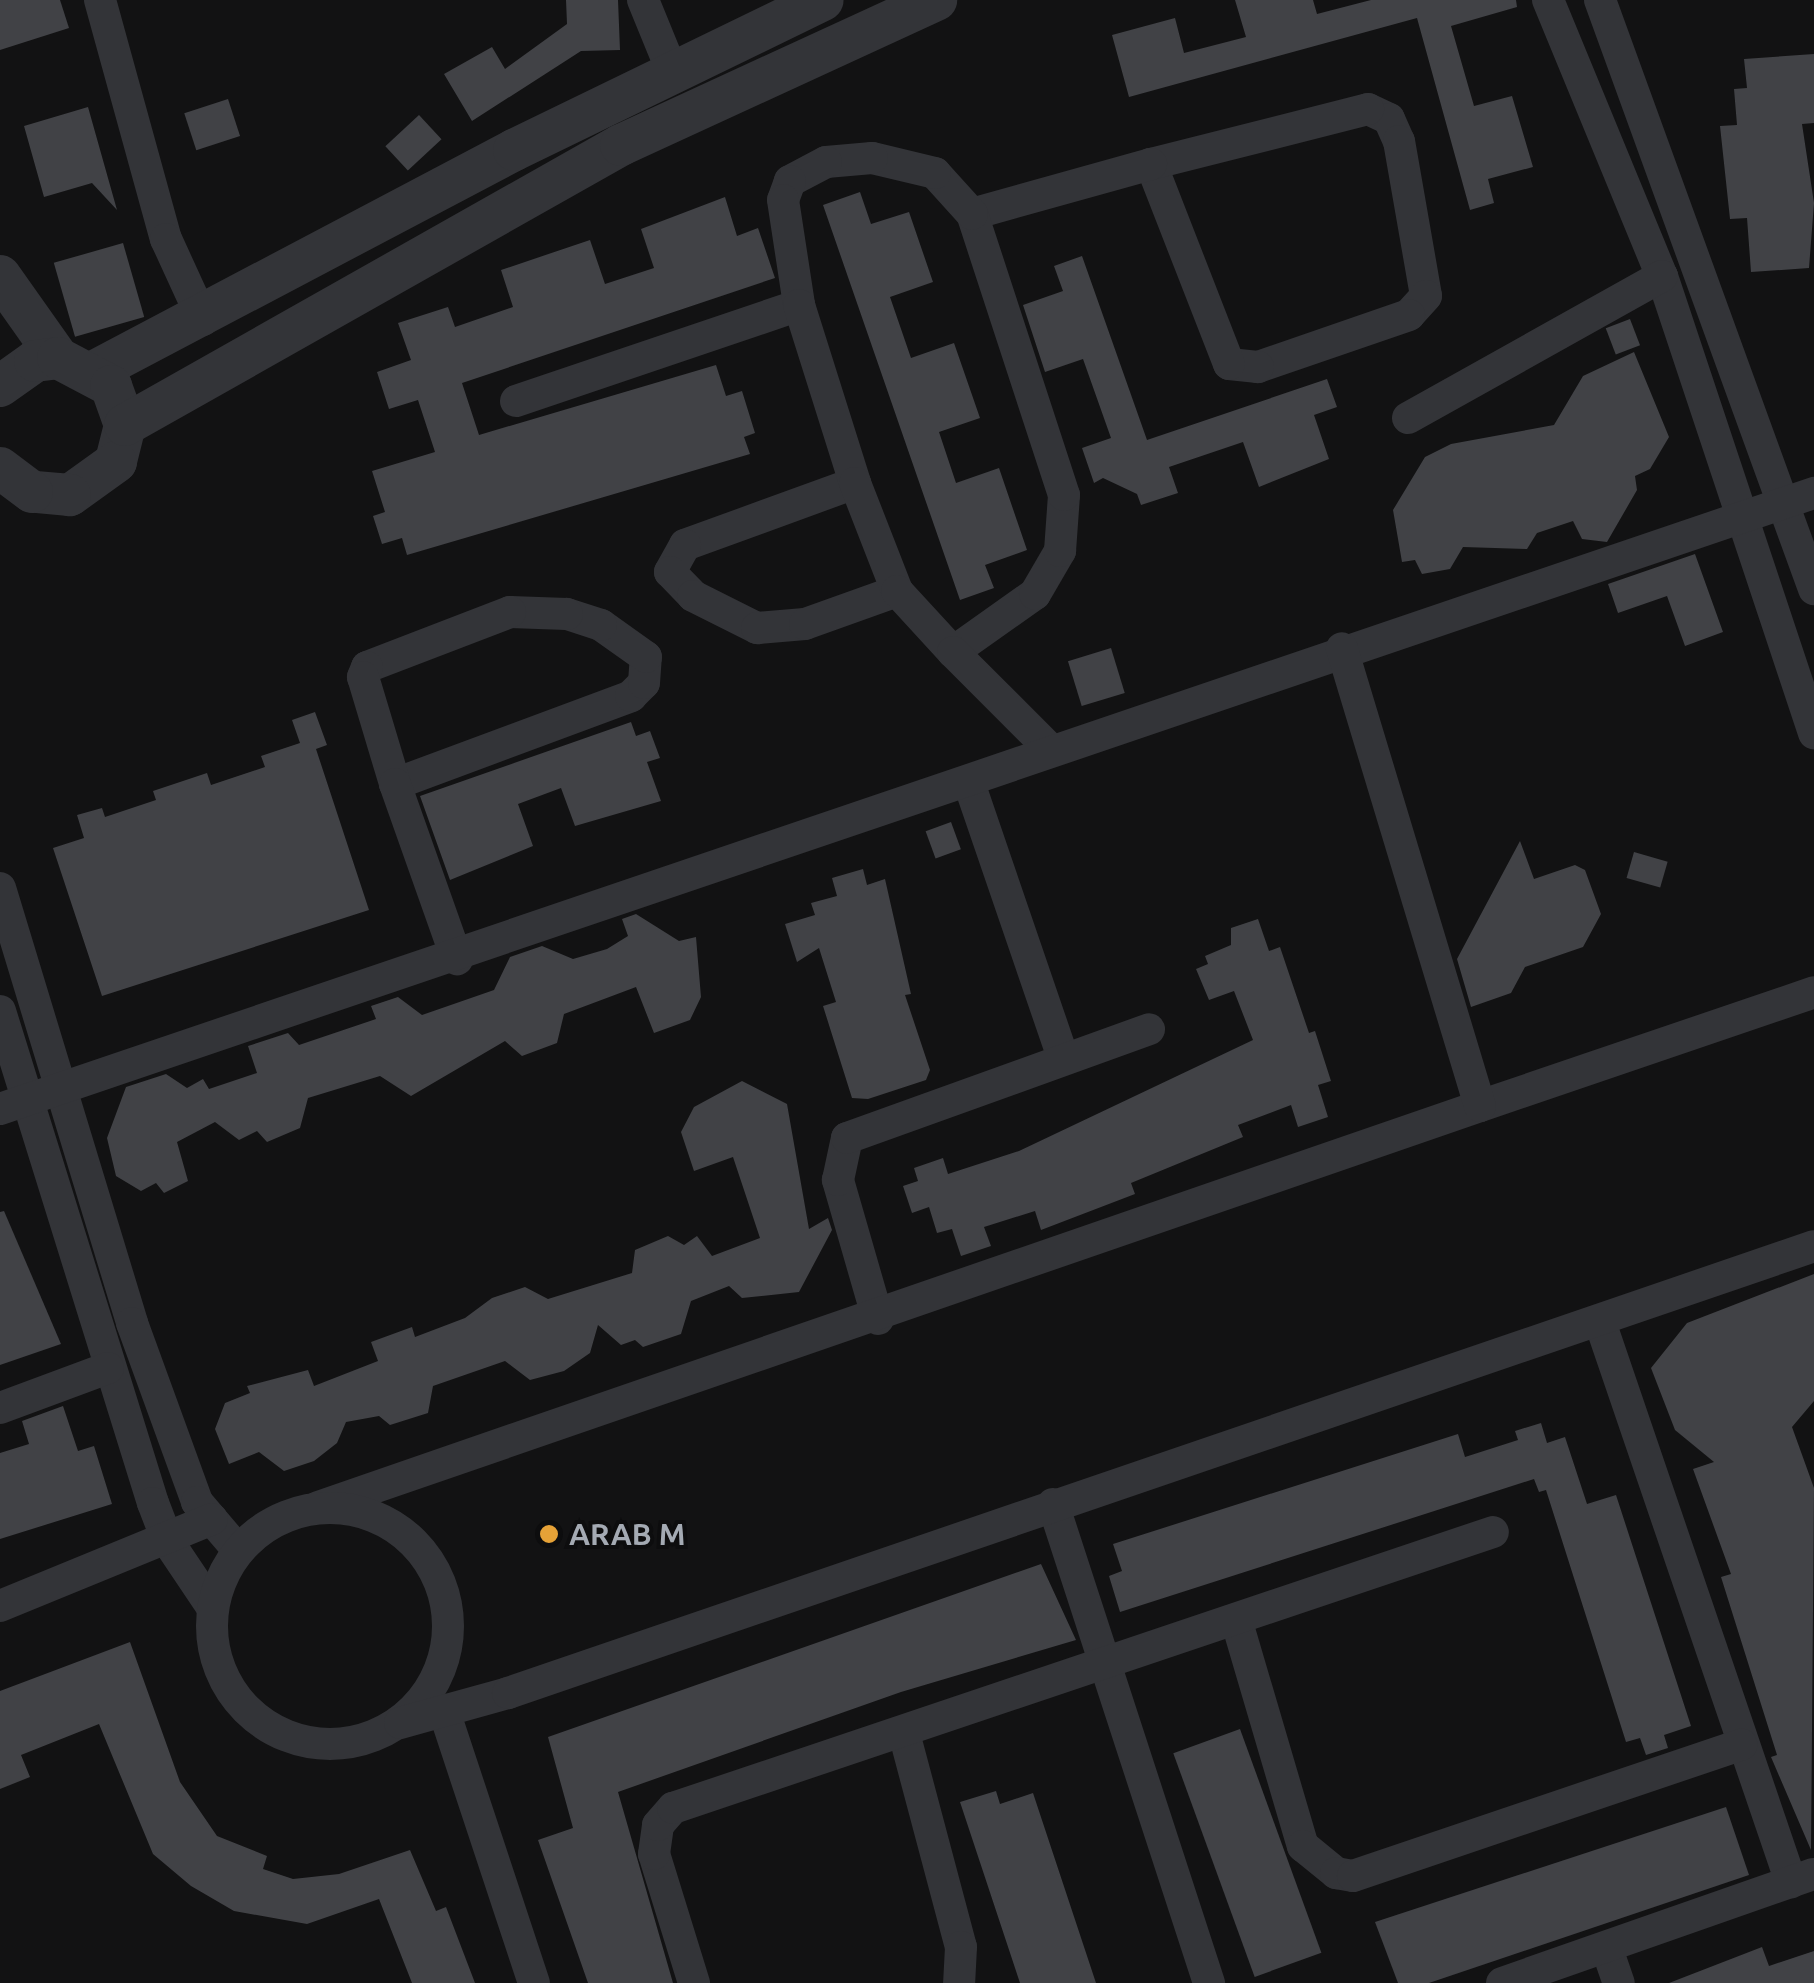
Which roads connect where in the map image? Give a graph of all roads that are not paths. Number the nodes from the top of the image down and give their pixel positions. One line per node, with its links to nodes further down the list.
1 (100, 0): 13 (street)
2 (643, 0): 7 (street)
3 (823, 0): 7 (street)
4 (936, 0): 18 (street)
5 (1548, 0): 11 (street)
6 (1600, 0): 21 (street)
7 (672, 72): 13 (street)
8 (1151, 164): 8 (street); 9 (street)
9 (972, 214): 12 (street); 26 (street)
10 (0, 276): 14 (street)
11 (1662, 276): 17 (street); 22 (street)
12 (799, 305): 16 (street); 20 (street)
13 (203, 320): 14 (street)
14 (77, 364): 15 (street); 18 (street)
15 (0, 386)
16 (516, 401)
17 (1408, 418)
18 (125, 425): 19 (street)
19 (5, 481)
20 (855, 483): 24 (street); 24 (street)
21 (1799, 497): 22 (street); 23 (street)
22 (1746, 512): 25 (street); 27 (street)
23 (1814, 589)
24 (898, 591): 26 (street)
25 (1342, 648): 28 (street); 39 (street)
26 (954, 652): 28 (street)
27 (1814, 733)
28 (1050, 750): 30 (street)
29 (395, 784): 29 (street); 32 (street)
30 (969, 784): 32 (street); 36 (street)
31 (0, 888): 37 (street)
32 (457, 958): 37 (street)
33 (1814, 992): 39 (street)
34 (0, 1011): 38 (street)
35 (1149, 1030): 36 (street)
36 (1063, 1058): 41 (street)
37 (65, 1086): 38 (street); 47 (street)
38 (14, 1104): 43 (street)
39 (1480, 1106): 41 (street)
40 (1814, 1246): 42 (street)
41 (878, 1319): 46 (street)
42 (1600, 1322): 45 (street); 58 (street)
43 (108, 1368): 44 (street); 49 (street)
44 (0, 1408)
45 (1052, 1504): 54 (street); 55 (street)
46 (318, 1507): 50 (street); 56 (street)
47 (212, 1520): 49 (street); 50 (street)
48 (1494, 1532): 53 (street)
49 (167, 1540): 51 (street); 52 (street)
50 (238, 1550): 52 (street)
51 (0, 1606)
52 (212, 1607): 56 (street)
53 (1236, 1619): 54 (street); 58 (street)
54 (1108, 1665): 57 (street); 64 (street)
55 (445, 1714): 56 (street); 61 (street)
56 (400, 1722)
57 (904, 1733): 62 (street); 63 (street)
58 (1741, 1746): 59 (street)
59 (1803, 1878): 60 (street)
60 (1607, 1949): 65 (street); 66 (street)
61 (534, 1983)
62 (694, 1983)
63 (959, 1983)
64 (1209, 1983)
65 (1502, 1983)
66 (1618, 1983)

